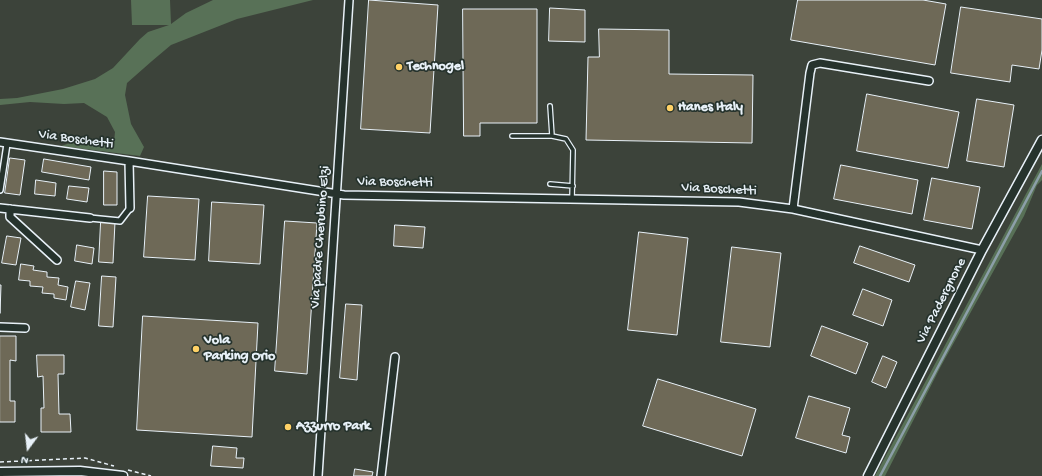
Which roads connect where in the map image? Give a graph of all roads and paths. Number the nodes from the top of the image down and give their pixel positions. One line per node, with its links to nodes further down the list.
1 (349, 0): 12 (street, Via padre Cherubino Elzi)
2 (929, 81): 17 (street)
3 (550, 106): 5 (lane)
4 (512, 136): 5 (lane)
5 (552, 136): 10 (lane)
6 (1042, 140): 19 (street, Via Padergnone)
7 (4, 143): 8 (street, Via Boschetti); 11 (street)
8 (130, 161): 12 (street, Via Boschetti); 15 (street)
9 (550, 184): 10 (lane)
10 (573, 186): 13 (lane)
11 (0, 190)
12 (336, 194): 13 (street, Via Boschetti); 27 (street, Via padre Cherubino Elzi)
13 (572, 199): 17 (street, Via Boschetti)
14 (0, 208): 16 (street)
15 (130, 208): 18 (street)
16 (10, 209): 18 (street); 20 (street)
17 (794, 209): 19 (street, Via Boschetti)
18 (90, 218)
19 (982, 250): 29 (street, Via Padergnone)
20 (57, 260)
21 (0, 327): 22 (street)
22 (25, 328)
23 (395, 357): 28 (street)
24 (0, 472): 25 (street)
25 (21, 474): 26 (street)
26 (123, 476)
27 (318, 476)
28 (381, 476)
29 (868, 476)

